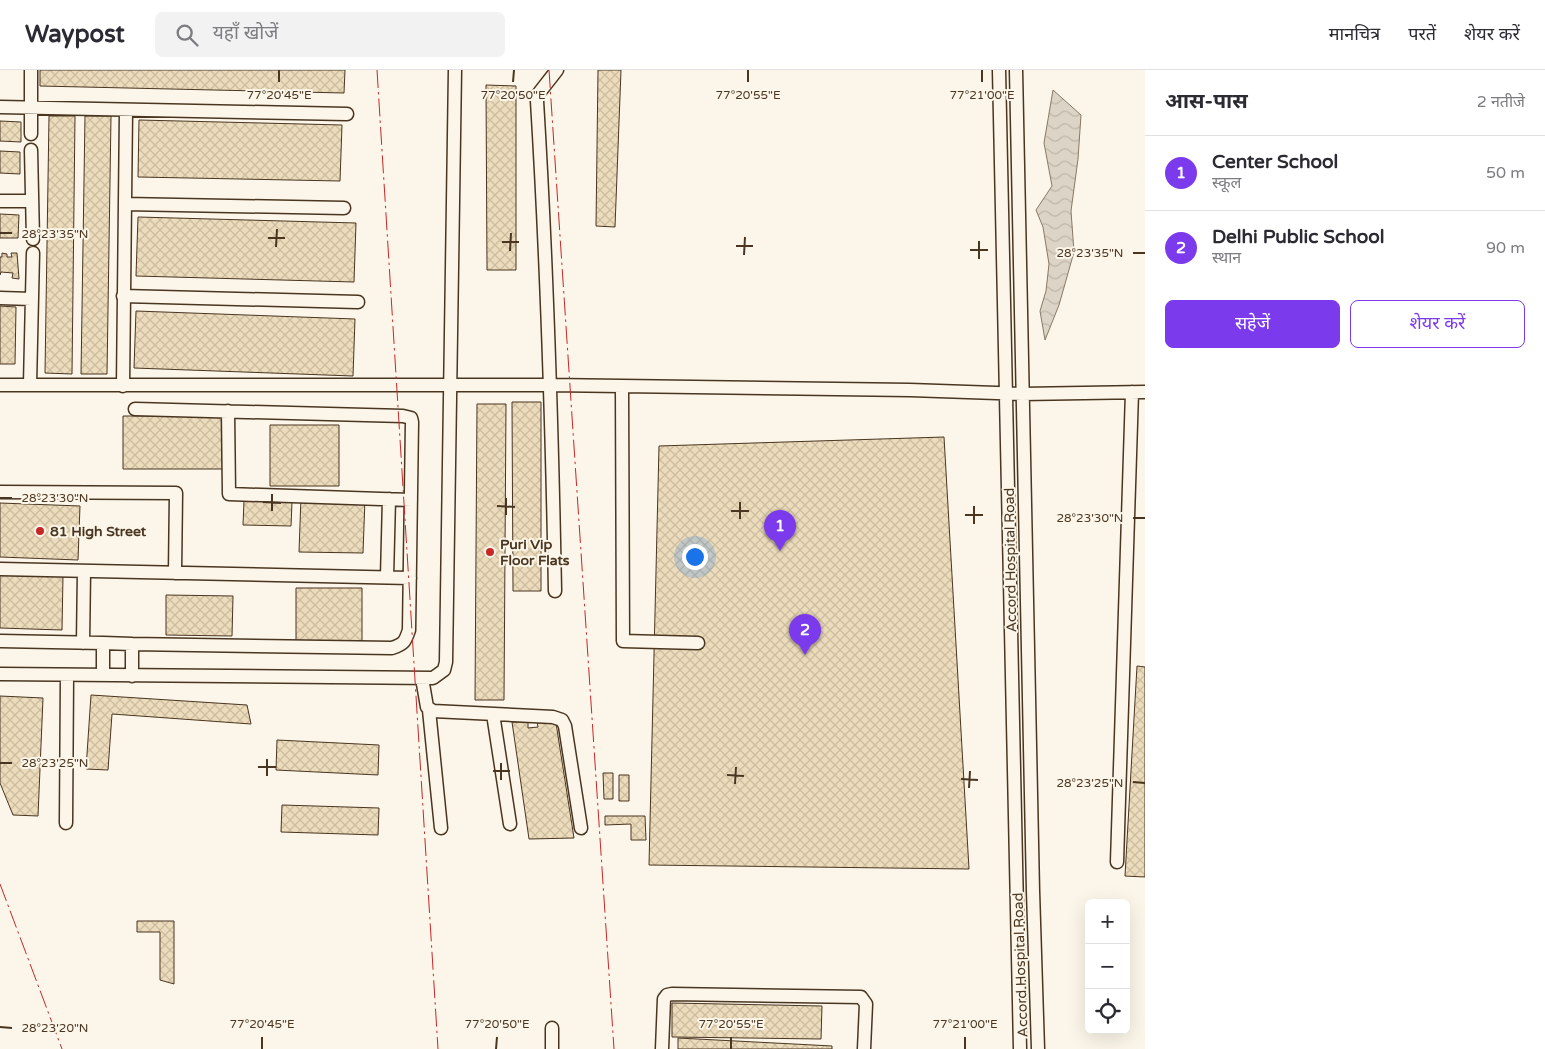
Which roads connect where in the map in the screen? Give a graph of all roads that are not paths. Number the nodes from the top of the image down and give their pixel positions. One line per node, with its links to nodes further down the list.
1 (31, 70): 7 (street)
2 (455, 70): 24 (street)
3 (557, 70): 26 (street)
4 (999, 70): 30 (street)
5 (1016, 70): 31 (street, Accord Hospital Road)
6 (0, 108): 7 (street)
7 (31, 108): 8 (street); 10 (street)
8 (126, 110): 9 (street); 14 (street)
9 (347, 114)
10 (31, 134)
11 (31, 150): 13 (street)
12 (0, 201): 13 (street)
13 (32, 201): 16 (street)
14 (124, 204): 15 (street); 18 (street)
15 (344, 208)
16 (33, 239)
17 (33, 253): 20 (street)
18 (123, 296): 21 (street); 25 (street)
19 (0, 298): 20 (street)
20 (32, 299): 23 (street)
21 (358, 302)
22 (0, 385): 23 (street)
23 (30, 385): 25 (street)
24 (450, 385): 25 (street); 26 (street); 52 (street)
25 (122, 386)
26 (551, 386): 27 (street); 42 (street)
27 (622, 387): 30 (street); 45 (street)
28 (1132, 392): 29 (street); 31 (street); 59 (street)
29 (1145, 392)
30 (1006, 393): 31 (street); 64 (street)
31 (1022, 394): 65 (street, Accord Hospital Road)
32 (135, 409): 33 (street)
33 (228, 411): 35 (street); 36 (street)
34 (0, 492): 39 (street)
35 (389, 499): 36 (street); 40 (street)
36 (411, 500): 41 (street)
37 (0, 569): 38 (street)
38 (84, 571): 39 (street); 44 (street)
39 (175, 573): 40 (street)
40 (388, 578): 41 (street)
41 (410, 578): 47 (street)
42 (555, 591)
43 (0, 641): 44 (street)
44 (83, 643): 46 (street)
45 (698, 643)
46 (103, 644): 47 (street); 49 (street)
47 (132, 644): 51 (street)
48 (0, 674): 50 (street)
49 (103, 675): 50 (street); 51 (street)
50 (67, 676): 55 (street)
51 (132, 676): 52 (street)
52 (422, 678): 53 (street)
53 (429, 710): 54 (street); 57 (street)
54 (494, 714): 56 (street); 58 (street)
55 (66, 823)
56 (510, 824)
57 (441, 828)
58 (581, 828)
59 (1117, 862)
60 (552, 1028): 61 (street)
61 (552, 1049)
62 (662, 1049): 63 (street)
63 (864, 1049)
64 (1020, 1049)
65 (1038, 1049)

